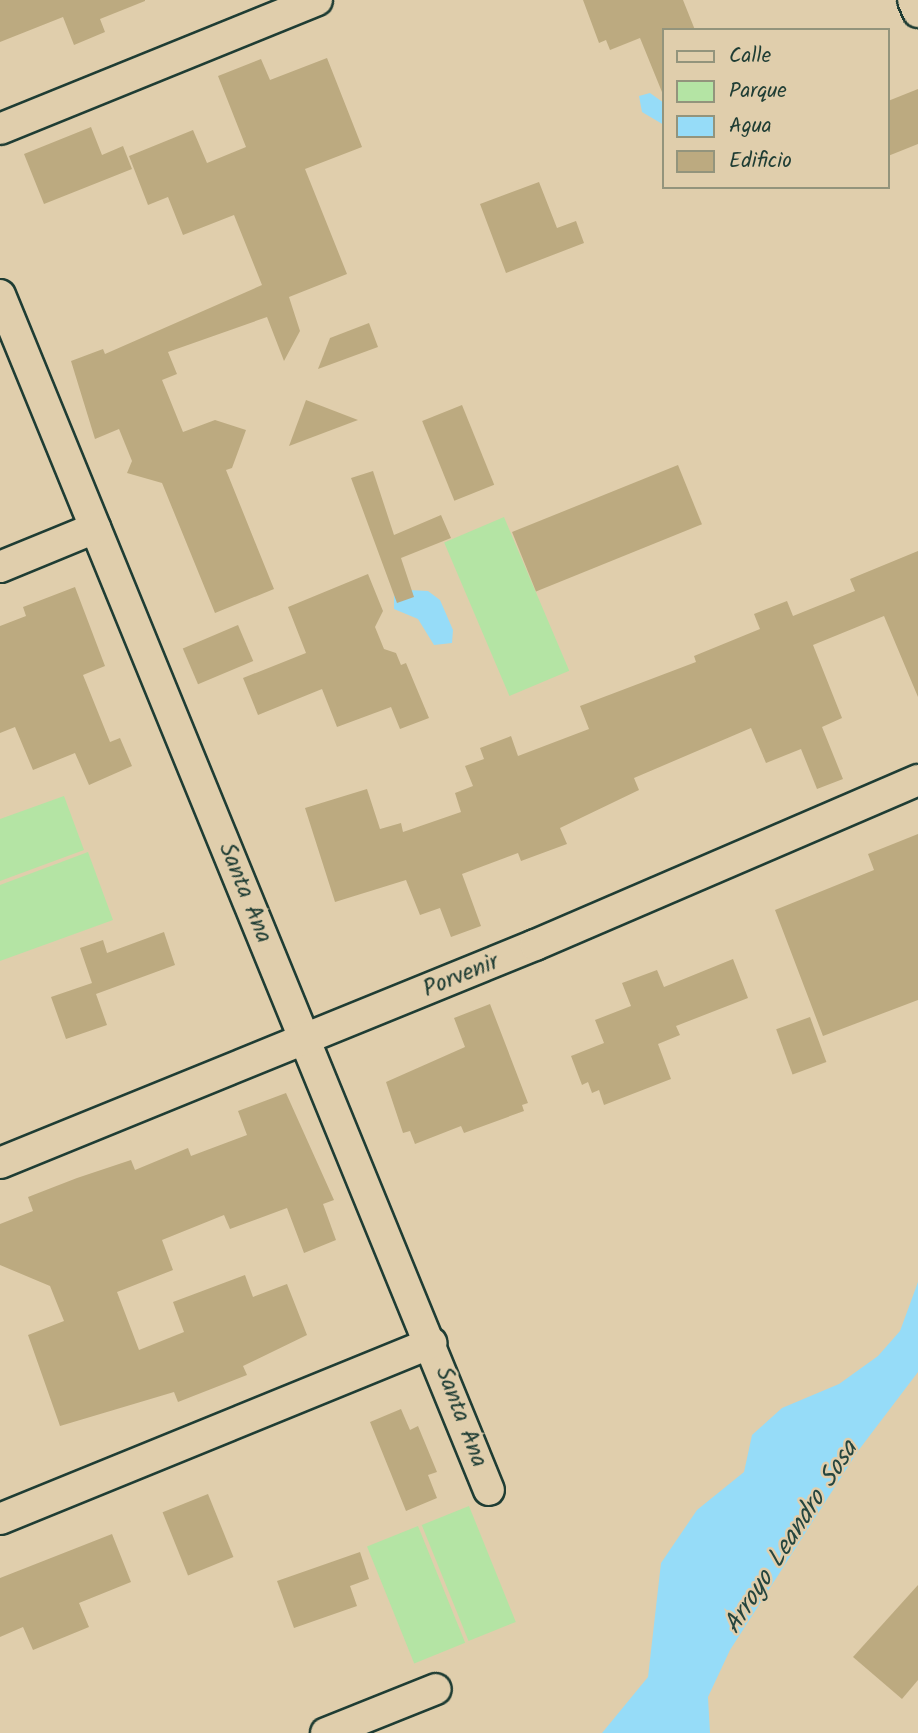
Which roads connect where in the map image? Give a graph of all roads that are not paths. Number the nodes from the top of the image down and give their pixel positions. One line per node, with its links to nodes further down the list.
1 (316, 0): 4 (street)
2 (913, 0): 3 (street)
3 (918, 12)
4 (0, 129)
5 (0, 295): 6 (street, Santa Ana)
6 (95, 528): 7 (street); 9 (street, Santa Ana)
7 (0, 567)
8 (918, 780): 9 (street, Porvenir)
9 (305, 1039): 10 (street, Porvenir); 11 (street, Santa Ana)
10 (0, 1163)
11 (432, 1343): 12 (street, Santa Ana); 13 (street)
12 (489, 1490)
13 (0, 1519)
14 (436, 1689): 15 (street)
15 (326, 1733)

